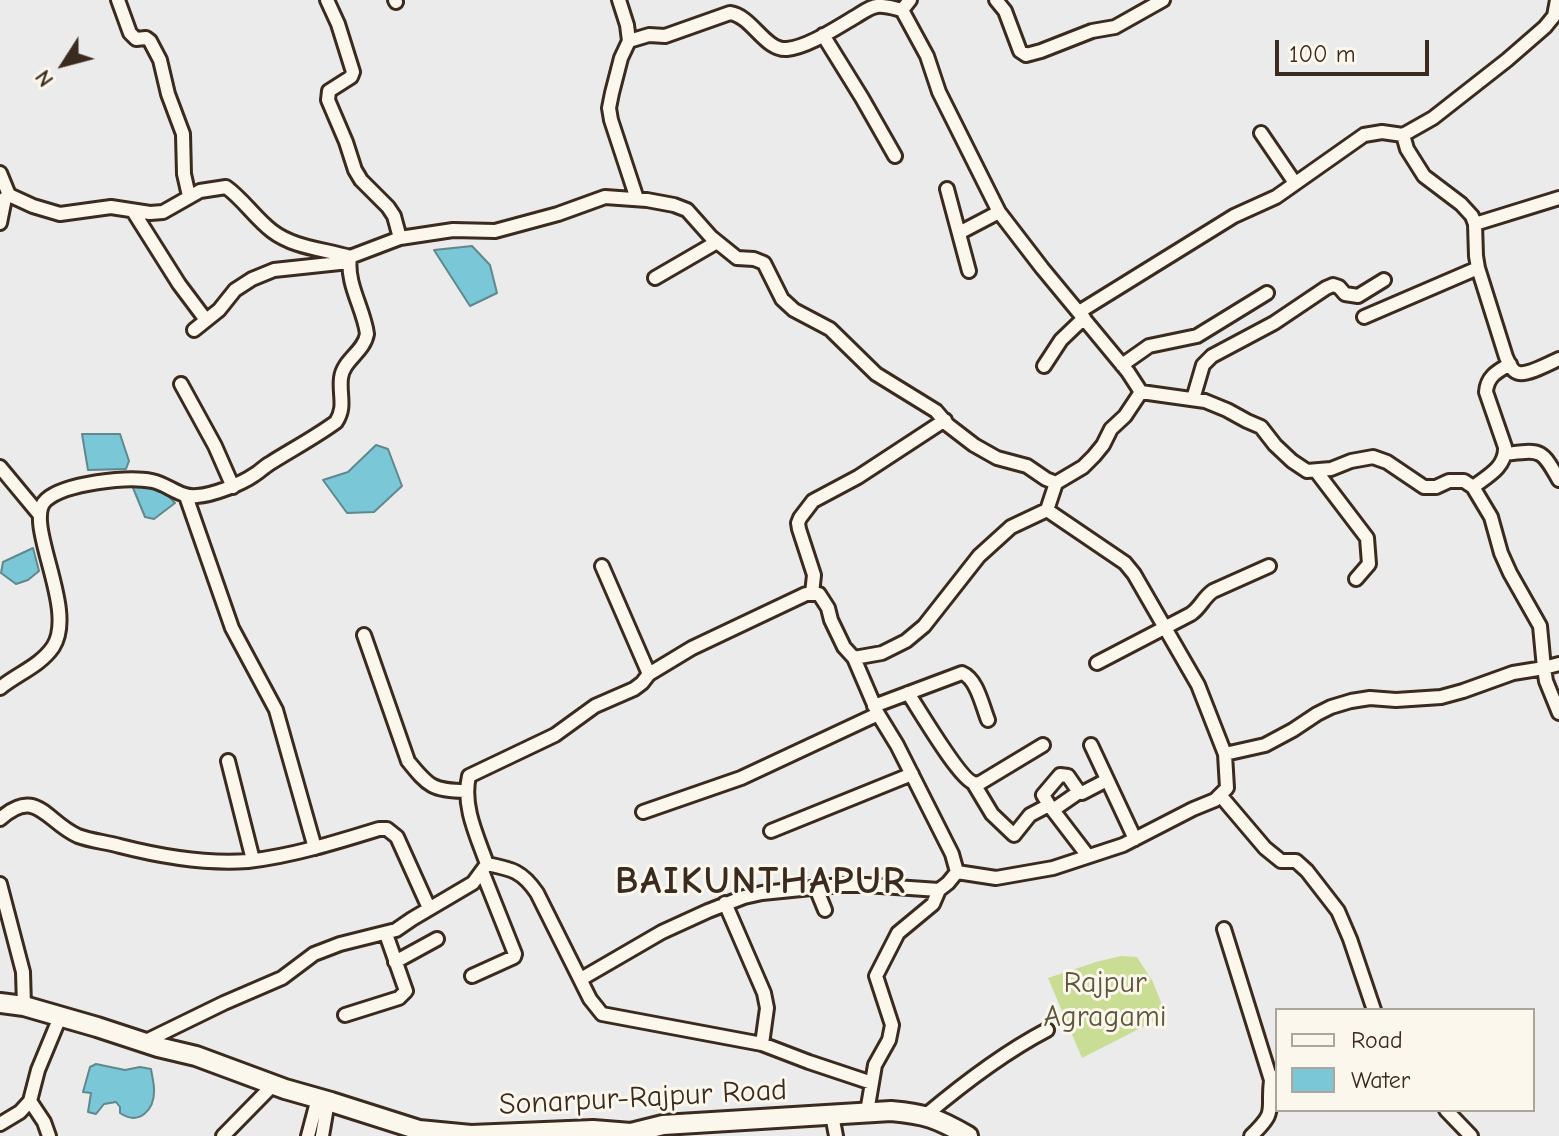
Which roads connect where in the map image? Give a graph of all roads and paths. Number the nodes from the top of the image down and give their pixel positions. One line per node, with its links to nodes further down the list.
1 (118, 0): 18 (street)
2 (327, 0): 26 (street)
3 (619, 0): 10 (street)
4 (996, 0): 5 (street)
5 (1163, 0)
6 (1557, 0): 12 (street)
7 (886, 3): 8 (street); 9 (street)
8 (906, 5): 22 (street)
9 (823, 35): 10 (street); 13 (street)
10 (629, 41): 20 (street)
11 (1261, 133): 15 (street)
12 (1403, 135): 15 (street); 24 (street)
13 (895, 156)
14 (0, 173): 17 (street)
15 (1295, 183): 34 (street)
16 (947, 189): 25 (street)
17 (9, 195): 21 (street); 23 (street)
18 (189, 196): 21 (street); 28 (street)
19 (1559, 198): 24 (street)
20 (637, 199): 26 (street); 27 (street)
21 (133, 211): 36 (street)
22 (999, 212): 25 (street); 34 (street)
23 (0, 223)
24 (1475, 224): 29 (street)
25 (959, 233): 30 (street)
26 (400, 238): 28 (street)
27 (717, 242): 31 (street); 45 (street)
28 (349, 260): 36 (street); 51 (street)
29 (1478, 268): 35 (street); 39 (street)
30 (969, 271)
31 (655, 278)
32 (1384, 280): 44 (street)
33 (1267, 293): 40 (street)
34 (1082, 315): 40 (street); 41 (street)
35 (1364, 317)
36 (206, 320): 37 (street)
37 (194, 330)
38 (1559, 359): 39 (street)
39 (1510, 364): 46 (street)
40 (1122, 365): 43 (street)
41 (1044, 366)
42 (181, 384): 51 (street)
43 (1141, 392): 44 (street); 50 (street)
44 (1193, 399): 48 (street)
45 (945, 420): 50 (street); 59 (street)
46 (1505, 454): 49 (street); 52 (street)
47 (0, 467): 55 (street)
48 (1316, 471): 52 (street); 58 (street)
49 (1559, 480)
50 (1056, 483): 54 (street)
51 (233, 487): 53 (street)
52 (1473, 487): 65 (street)
53 (186, 496): 55 (street); 87 (street)
54 (1047, 510): 60 (street); 62 (street)
55 (39, 514): 67 (street)
56 (602, 566): 66 (street)
57 (1269, 566): 60 (street)
58 (1356, 579)
59 (812, 594): 62 (street); 66 (street)
60 (1165, 628): 63 (street); 74 (street)
61 (364, 635): 79 (street)
62 (854, 658): 69 (street)
63 (1097, 663)
64 (1559, 664): 65 (street)
65 (1544, 668): 70 (street); 74 (street)
66 (649, 674): 79 (street)
67 (0, 688)
68 (908, 693): 69 (street); 71 (street); 78 (street)
69 (876, 710): 76 (street); 83 (street)
70 (1559, 713)
71 (988, 720)
72 (1043, 745): 78 (street)
73 (1091, 745): 77 (street)
74 (1225, 754): 81 (street)
75 (228, 761): 89 (street)
76 (912, 774): 85 (street); 91 (street)
77 (1107, 780): 80 (street); 86 (street)
78 (974, 784): 82 (street)
79 (466, 791): 90 (street)
80 (1079, 792): 82 (street); 82 (street)
81 (1220, 795): 86 (street); 106 (street)
82 (1051, 807): 88 (street)
83 (643, 812)
84 (0, 819): 89 (street)
85 (771, 831)
86 (1135, 839): 88 (street)
87 (315, 848): 89 (street); 96 (street)
88 (1088, 856): 91 (street)
89 (253, 860)
90 (484, 868): 96 (street); 102 (street); 103 (street)
91 (957, 872): 94 (street)
92 (0, 884): 105 (street)
93 (816, 888): 94 (street); 95 (street); 97 (street)
94 (939, 890): 113 (street)
95 (725, 903): 103 (street); 111 (street)
96 (429, 908): 99 (street)
97 (825, 910)
98 (1224, 929): 112 (street)
99 (386, 934): 101 (street); 110 (street)
100 (437, 939): 101 (street)
101 (395, 962): 107 (street)
102 (472, 976)
103 (581, 979): 111 (street)
104 (0, 1003): 105 (main road, Sonarpur-Rajpur Road)
105 (24, 1006): 108 (main road, Sonarpur-Rajpur Road)
106 (1373, 1008)
107 (345, 1015)
108 (60, 1017): 110 (main road, Sonarpur-Rajpur Road); 116 (street)
109 (1047, 1030): 120 (street)
110 (144, 1042): 114 (main road, Sonarpur-Rajpur Road)
111 (762, 1044): 113 (street)
112 (1274, 1078): 129 (street)
113 (872, 1083): 117 (street)
114 (273, 1085): 115 (main road, Sonarpur-Rajpur Road); 124 (street)
115 (323, 1099): 122 (main road, Sonarpur-Rajpur Road); 125 (street); 126 (street)
116 (30, 1101): 121 (street); 123 (street)
117 (867, 1112): 119 (main road, Sonarpur-Rajpur Road); 120 (main road, Sonarpur-Rajpur Road)
118 (1448, 1112): 130 (street)
119 (832, 1115): 122 (main road, Sonarpur-Rajpur Road); 127 (street)
120 (926, 1115): 128 (main road, Sonarpur-Rajpur Road)
121 (0, 1124)
122 (632, 1134)
123 (49, 1136)
124 (223, 1136)
125 (308, 1136)
126 (322, 1136)
127 (836, 1136)
128 (968, 1136)
129 (1251, 1136)
130 (1471, 1136)

